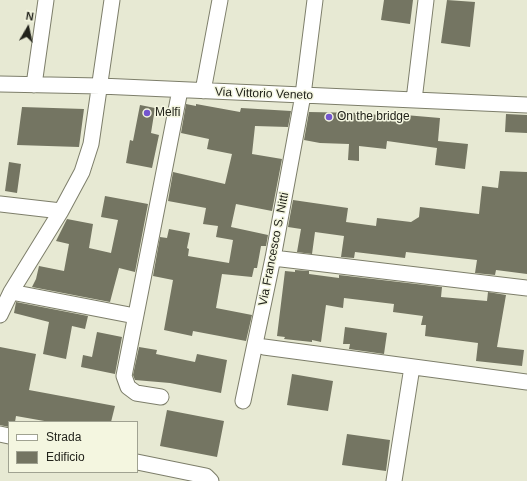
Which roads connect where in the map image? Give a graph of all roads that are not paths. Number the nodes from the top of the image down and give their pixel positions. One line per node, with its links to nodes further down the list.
1 (46, 0): 7 (street)
2 (112, 0): 8 (street)
3 (220, 0): 10 (street)
4 (315, 0): 11 (street, Via Francesco S. Nitti)
5 (426, 0): 12 (street)
6 (0, 84): 7 (street, Via Vittorio Veneto)
7 (34, 86): 8 (street, Via Vittorio Veneto)
8 (100, 86): 9 (street, Via Vittorio Veneto); 15 (street)
9 (180, 90): 10 (street, Via Vittorio Veneto); 20 (street)
10 (203, 91): 11 (street, Via Vittorio Veneto)
11 (303, 95): 12 (street, Via Vittorio Veneto); 16 (street, Via Francesco S. Nitti)
12 (414, 100): 13 (street, Via Vittorio Veneto)
13 (527, 105)
14 (0, 204): 15 (street)
15 (61, 212): 18 (street)
16 (273, 258): 17 (street); 25 (street, Via Francesco S. Nitti)
17 (527, 288)
18 (11, 292): 19 (street); 20 (street)
19 (0, 314)
20 (135, 316): 24 (street)
21 (264, 347): 22 (street)
22 (412, 367): 23 (street); 28 (street)
23 (527, 382)
24 (161, 397)
25 (243, 401)
26 (138, 462): 27 (street)
27 (211, 481)
28 (394, 481)

